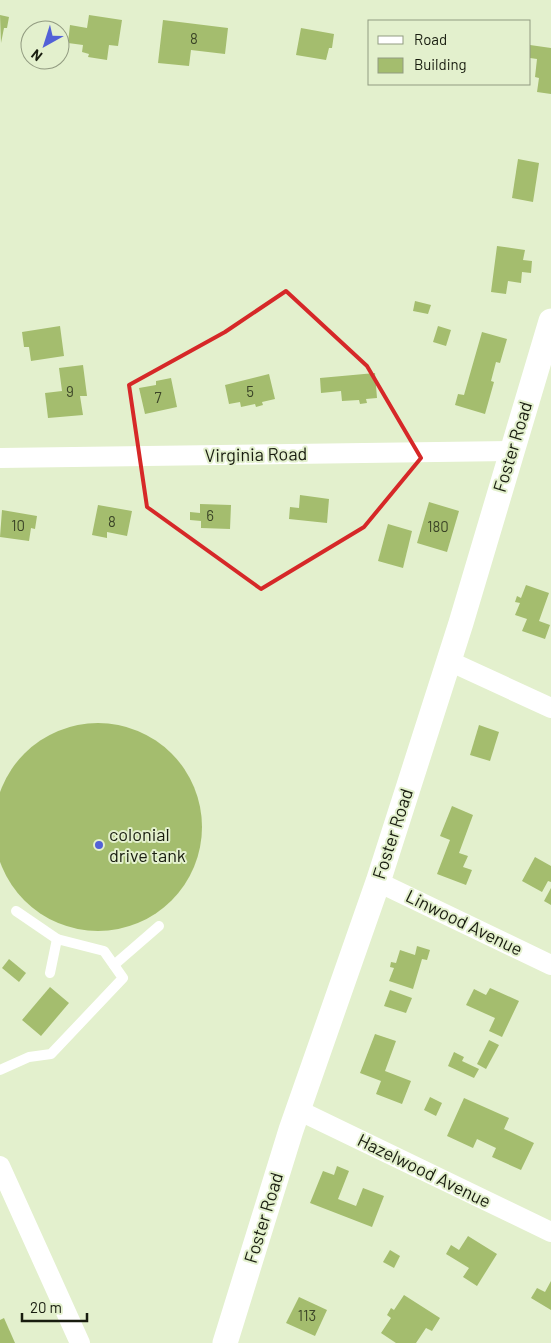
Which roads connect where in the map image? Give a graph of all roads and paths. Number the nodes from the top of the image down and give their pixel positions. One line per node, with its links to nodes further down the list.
1 (551, 322): 2 (street, Foster Road)
2 (512, 451): 3 (street, Virginia Road); 4 (street, Foster Road)
3 (0, 458)
4 (449, 661): 5 (street); 6 (street, Foster Road)
5 (551, 708)
6 (378, 882): 11 (street, Linwood Avenue); 14 (street, Foster Road)
7 (16, 911): 9 (lane)
8 (159, 926): 10 (lane)
9 (57, 939): 10 (lane); 12 (lane)
10 (114, 965): 13 (lane)
11 (551, 965)
12 (50, 972)
13 (0, 1070)
14 (298, 1110): 16 (street, Hazelwood Avenue); 18 (street, Foster Road)
15 (0, 1166): 17 (street)
16 (551, 1232)
17 (80, 1343)
18 (225, 1343)

